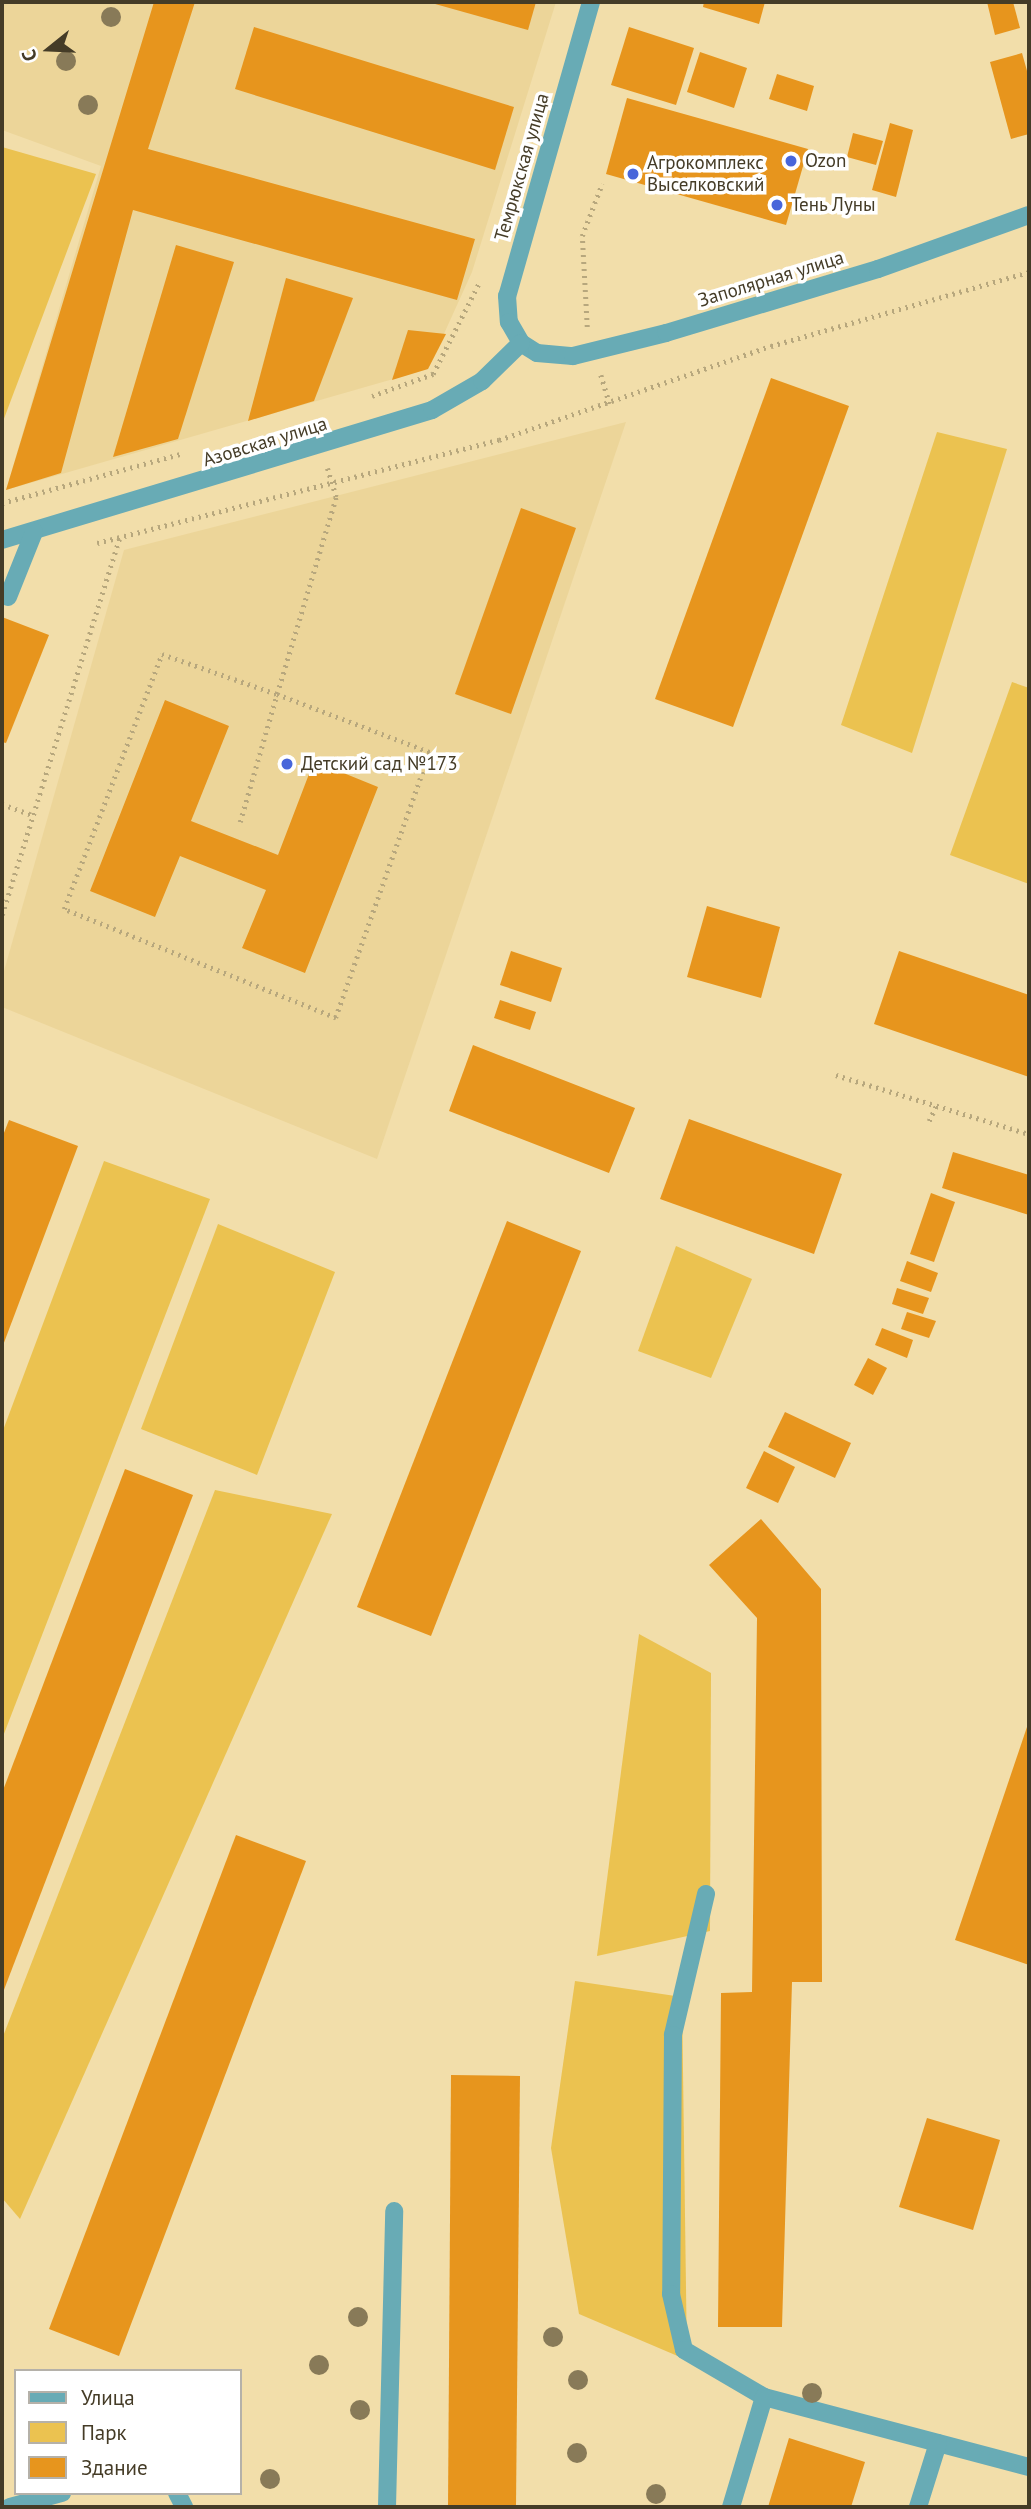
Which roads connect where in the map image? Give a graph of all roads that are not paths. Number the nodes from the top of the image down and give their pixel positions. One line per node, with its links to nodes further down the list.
1 (591, 2): 3 (street, Темрюкская улица)
2 (1029, 215): 3 (street, Заполярная улица)
3 (521, 343): 4 (street, Азовская улица)
4 (34, 532): 5 (street, Азовская улица); 6 (street)
5 (2, 540)
6 (8, 597)
7 (706, 1894): 9 (street)
8 (394, 2211): 14 (street)
9 (764, 2397): 10 (street); 15 (street)
10 (938, 2444): 11 (street); 16 (street)
11 (1029, 2467)
12 (55, 2495): 13 (street)
13 (10, 2507)
14 (387, 2507)
15 (731, 2507)
16 (918, 2507)

